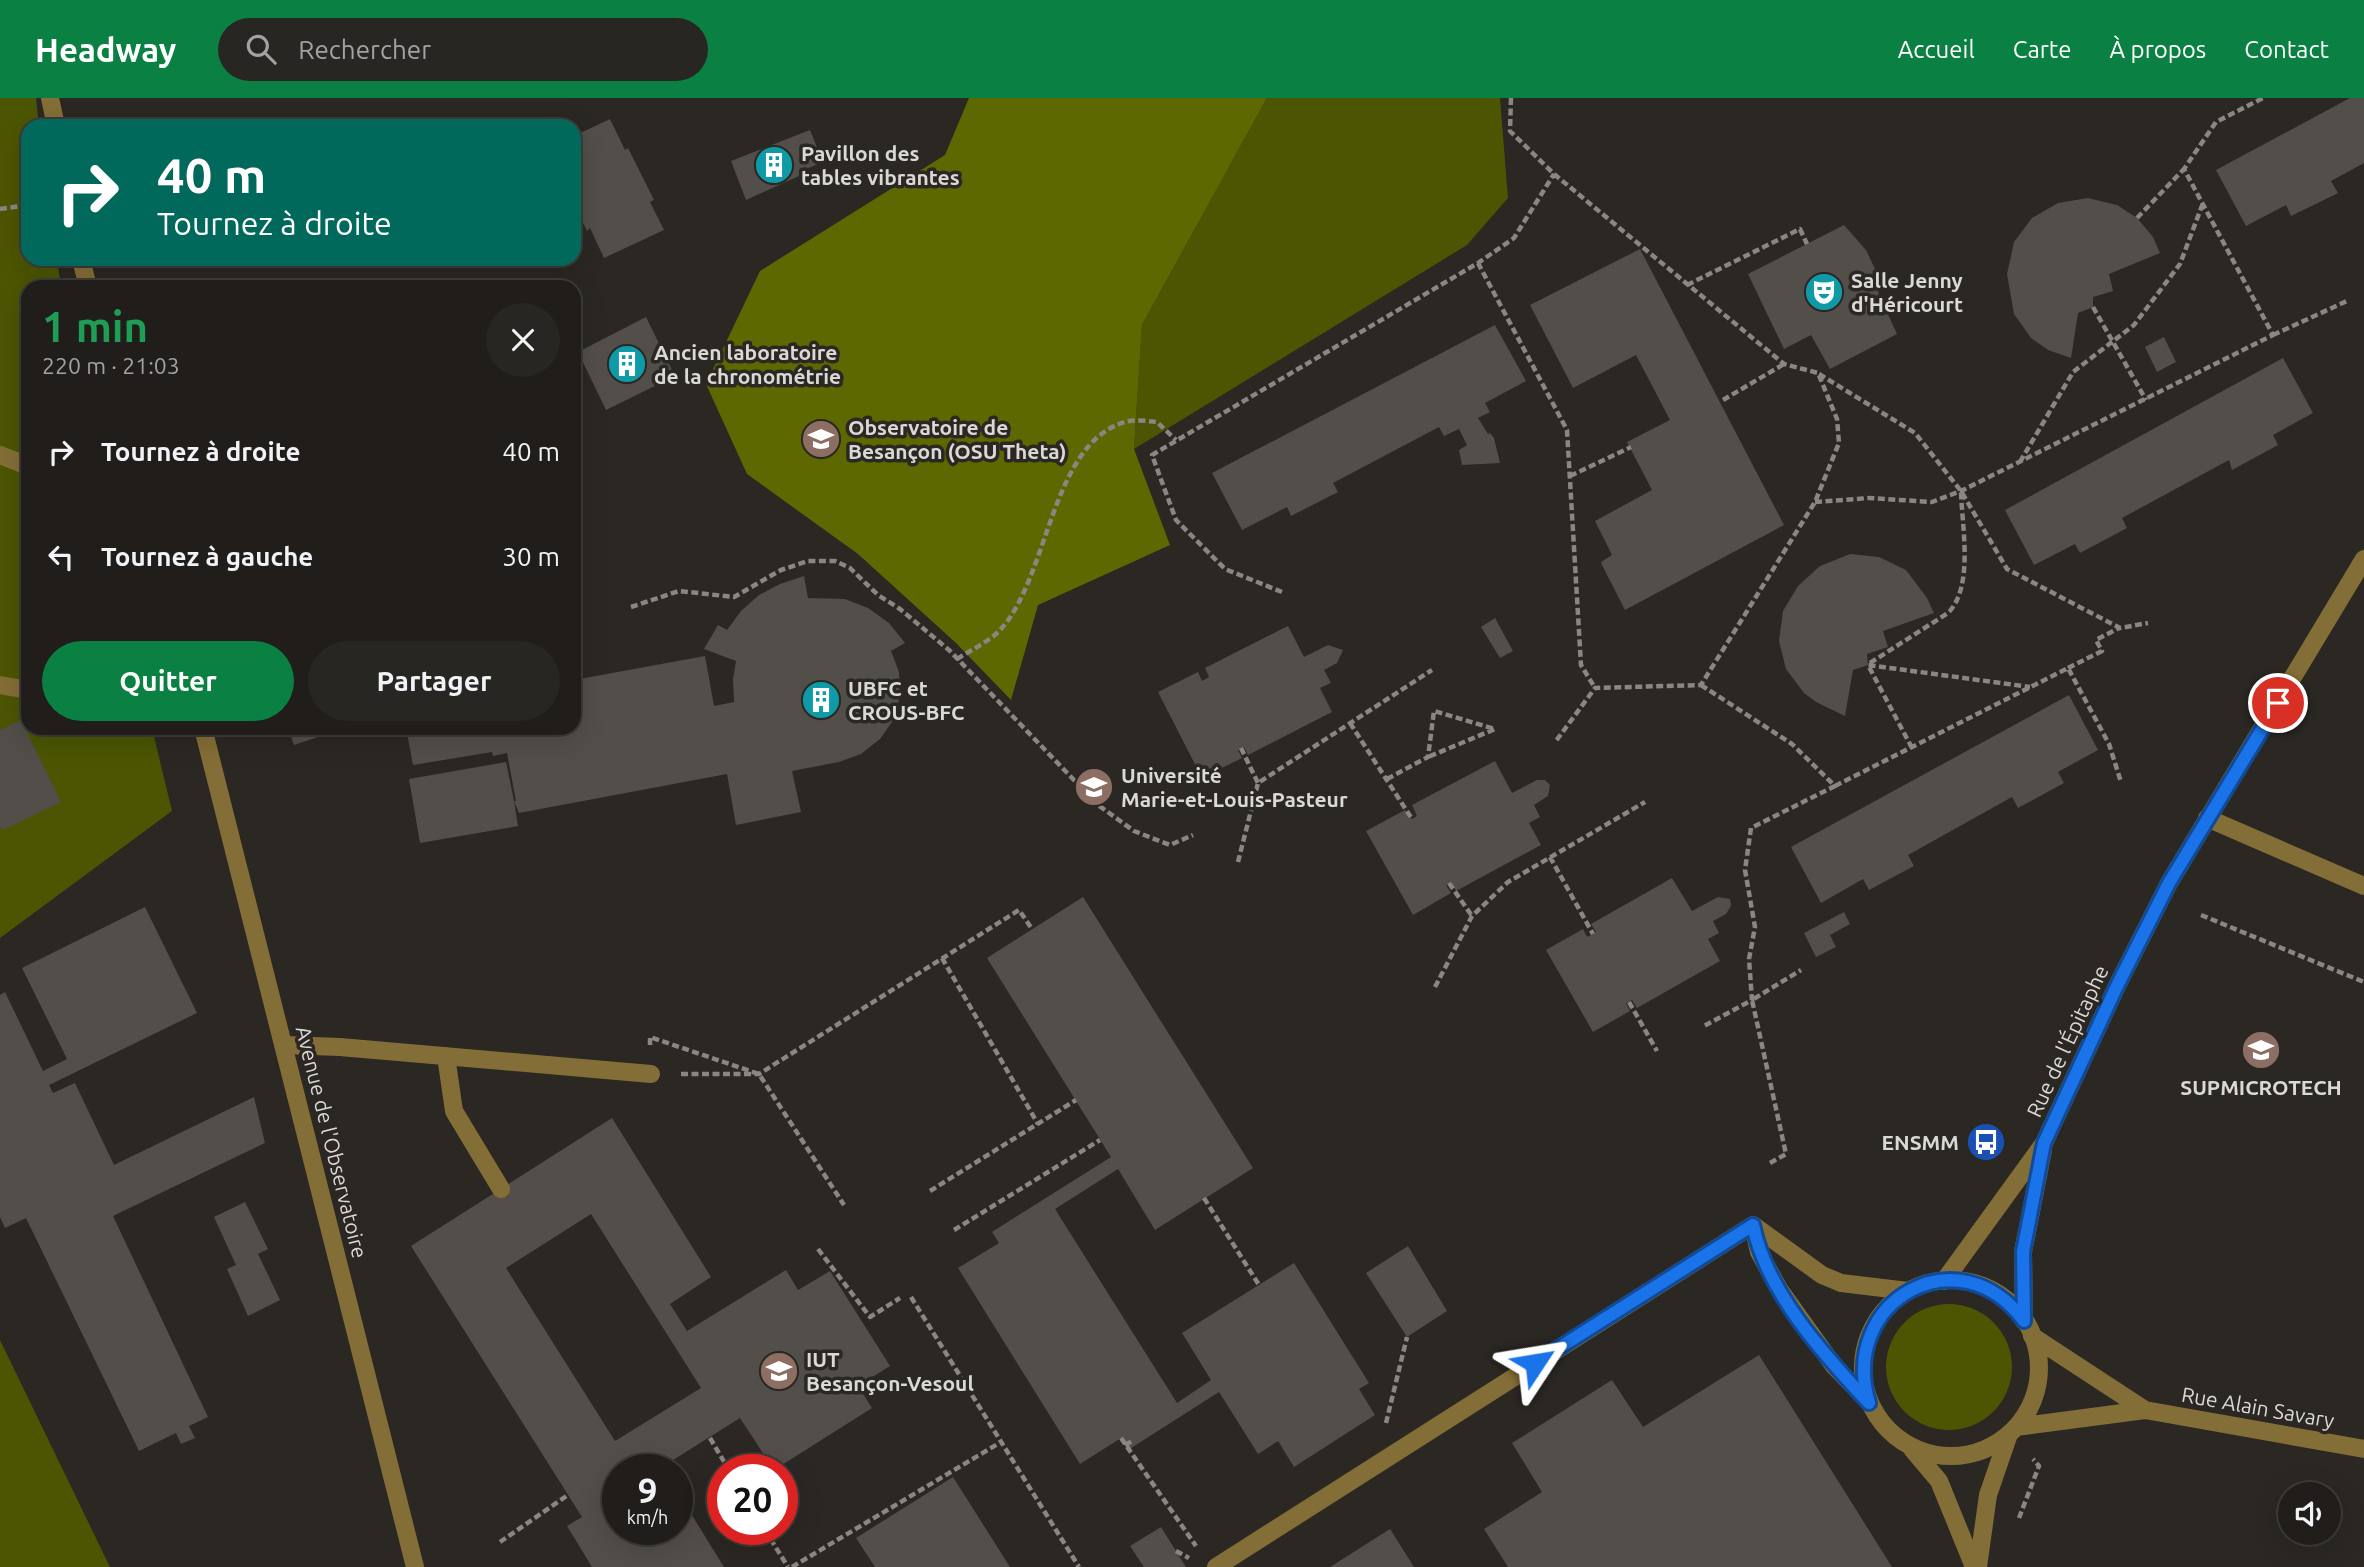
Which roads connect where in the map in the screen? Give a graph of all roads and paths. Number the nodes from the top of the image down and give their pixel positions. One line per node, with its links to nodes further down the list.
1 (50, 98): 4 (street)
2 (1511, 98): 6 (path)
3 (2260, 99): 5 (path)
4 (54, 119)
5 (2184, 169): 7 (path); 10 (path)
6 (1554, 174): 12 (path); 13 (path)
7 (2203, 202): 16 (path); 17 (path)
8 (21, 206): 9 (path)
9 (0, 209)
10 (2137, 218)
11 (1807, 244): 13 (path)
12 (1478, 264): 22 (path); 27 (path)
13 (1687, 285): 18 (path)
14 (2347, 301): 16 (path)
15 (2093, 307): 17 (path)
16 (2273, 335): 21 (path)
17 (2113, 343): 21 (path); 25 (path)
18 (1784, 364): 19 (path); 20 (path)
19 (1818, 373): 28 (path); 29 (path)
20 (1723, 400)
21 (2146, 400): 25 (path)
22 (1176, 440): 31 (path); 35 (path)
23 (1631, 447): 27 (path)
24 (0, 455): 26 (street)
25 (2020, 462): 28 (path)
26 (21, 463)
27 (1570, 476): 42 (path)
28 (1961, 491): 29 (path); 34 (path); 36 (path)
29 (1815, 502): 40 (path)
30 (2364, 559): 55 (street, Rue de l'Épitaphe)
31 (1282, 592)
32 (631, 607): 35 (path)
33 (2148, 623): 34 (path)
34 (2120, 628): 37 (path)
35 (957, 659): 57 (path)
36 (1868, 665): 41 (path); 48 (path)
37 (2068, 668): 41 (path); 51 (path)
38 (1432, 670): 44 (path)
39 (0, 685): 43 (street)
40 (1702, 685): 42 (path); 53 (path)
41 (2030, 687): 48 (path)
42 (1595, 688): 46 (path)
43 (21, 689)
44 (1350, 723): 50 (path); 52 (path)
45 (205, 735): 73 (street, Avenue de l'Observatoire)
46 (1556, 741)
47 (1241, 748): 52 (path)
48 (1912, 748): 53 (path)
49 (1428, 757): 49 (path); 50 (path)
50 (1387, 779): 56 (path)
51 (2121, 782)
52 (1258, 783): 59 (path)
53 (1835, 786): 70 (path)
54 (1645, 802): 58 (path)
55 (2207, 818): 61 (street); 81 (street, Rue de l'Épitaphe)
56 (1412, 819)
57 (1193, 835)
58 (1550, 857): 63 (path); 65 (path)
59 (1238, 862)
60 (1449, 883): 63 (path)
61 (2364, 886)
62 (2201, 915): 68 (path)
63 (1472, 916): 69 (path)
64 (1032, 929): 66 (path)
65 (1592, 934)
66 (942, 958): 76 (path); 79 (path)
67 (1801, 970): 70 (path)
68 (2364, 982)
69 (1435, 987)
70 (1752, 1000): 72 (path); 82 (path)
71 (1629, 1002): 74 (path)
72 (1703, 1026)
73 (283, 1045): 75 (street); 113 (street, Avenue de l'Observatoire)
74 (1657, 1051)
75 (446, 1056): 77 (street); 83 (street)
76 (759, 1073): 77 (path); 77 (path); 86 (path)
77 (651, 1074)
78 (1076, 1100): 79 (path)
79 (1038, 1124): 84 (path)
80 (1100, 1140): 88 (path)
81 (2044, 1143): 90 (street, Rue de l'Épitaphe); 95 (street, Rue de l'Épitaphe)
82 (1770, 1163)
83 (501, 1189)
84 (930, 1191)
85 (1204, 1198): 91 (path)
86 (844, 1205)
87 (1753, 1225): 92 (street); 97 (street); 108 (street)
88 (954, 1230)
89 (818, 1249): 93 (path)
90 (1944, 1280): 92 (street); 95 (street)
91 (1259, 1285)
92 (1908, 1291): 97 (street)
93 (900, 1297)
94 (911, 1297): 103 (path)
95 (2028, 1328): 98 (street, Rue Alain Savary); 99 (street)
96 (1407, 1337): 108 (path)
97 (1869, 1403): 105 (street)
98 (2145, 1410): 99 (street, Rue Alain Savary); 106 (street, Rue Alain Savary)
99 (2013, 1431): 105 (street); 116 (street)
100 (710, 1438): 107 (path)
101 (1121, 1438): 104 (path)
102 (1134, 1440): 104 (path)
103 (1001, 1442): 114 (path); 115 (path)
104 (1125, 1445): 112 (path)
105 (1909, 1446): 116 (street)
106 (2364, 1449)
107 (720, 1454)
108 (1376, 1465): 112 (street)
109 (568, 1495): 110 (path)
110 (500, 1542)
111 (775, 1545): 114 (path)
112 (1210, 1562)
113 (415, 1567)
114 (790, 1567)
115 (1079, 1567)
116 (1976, 1567)

